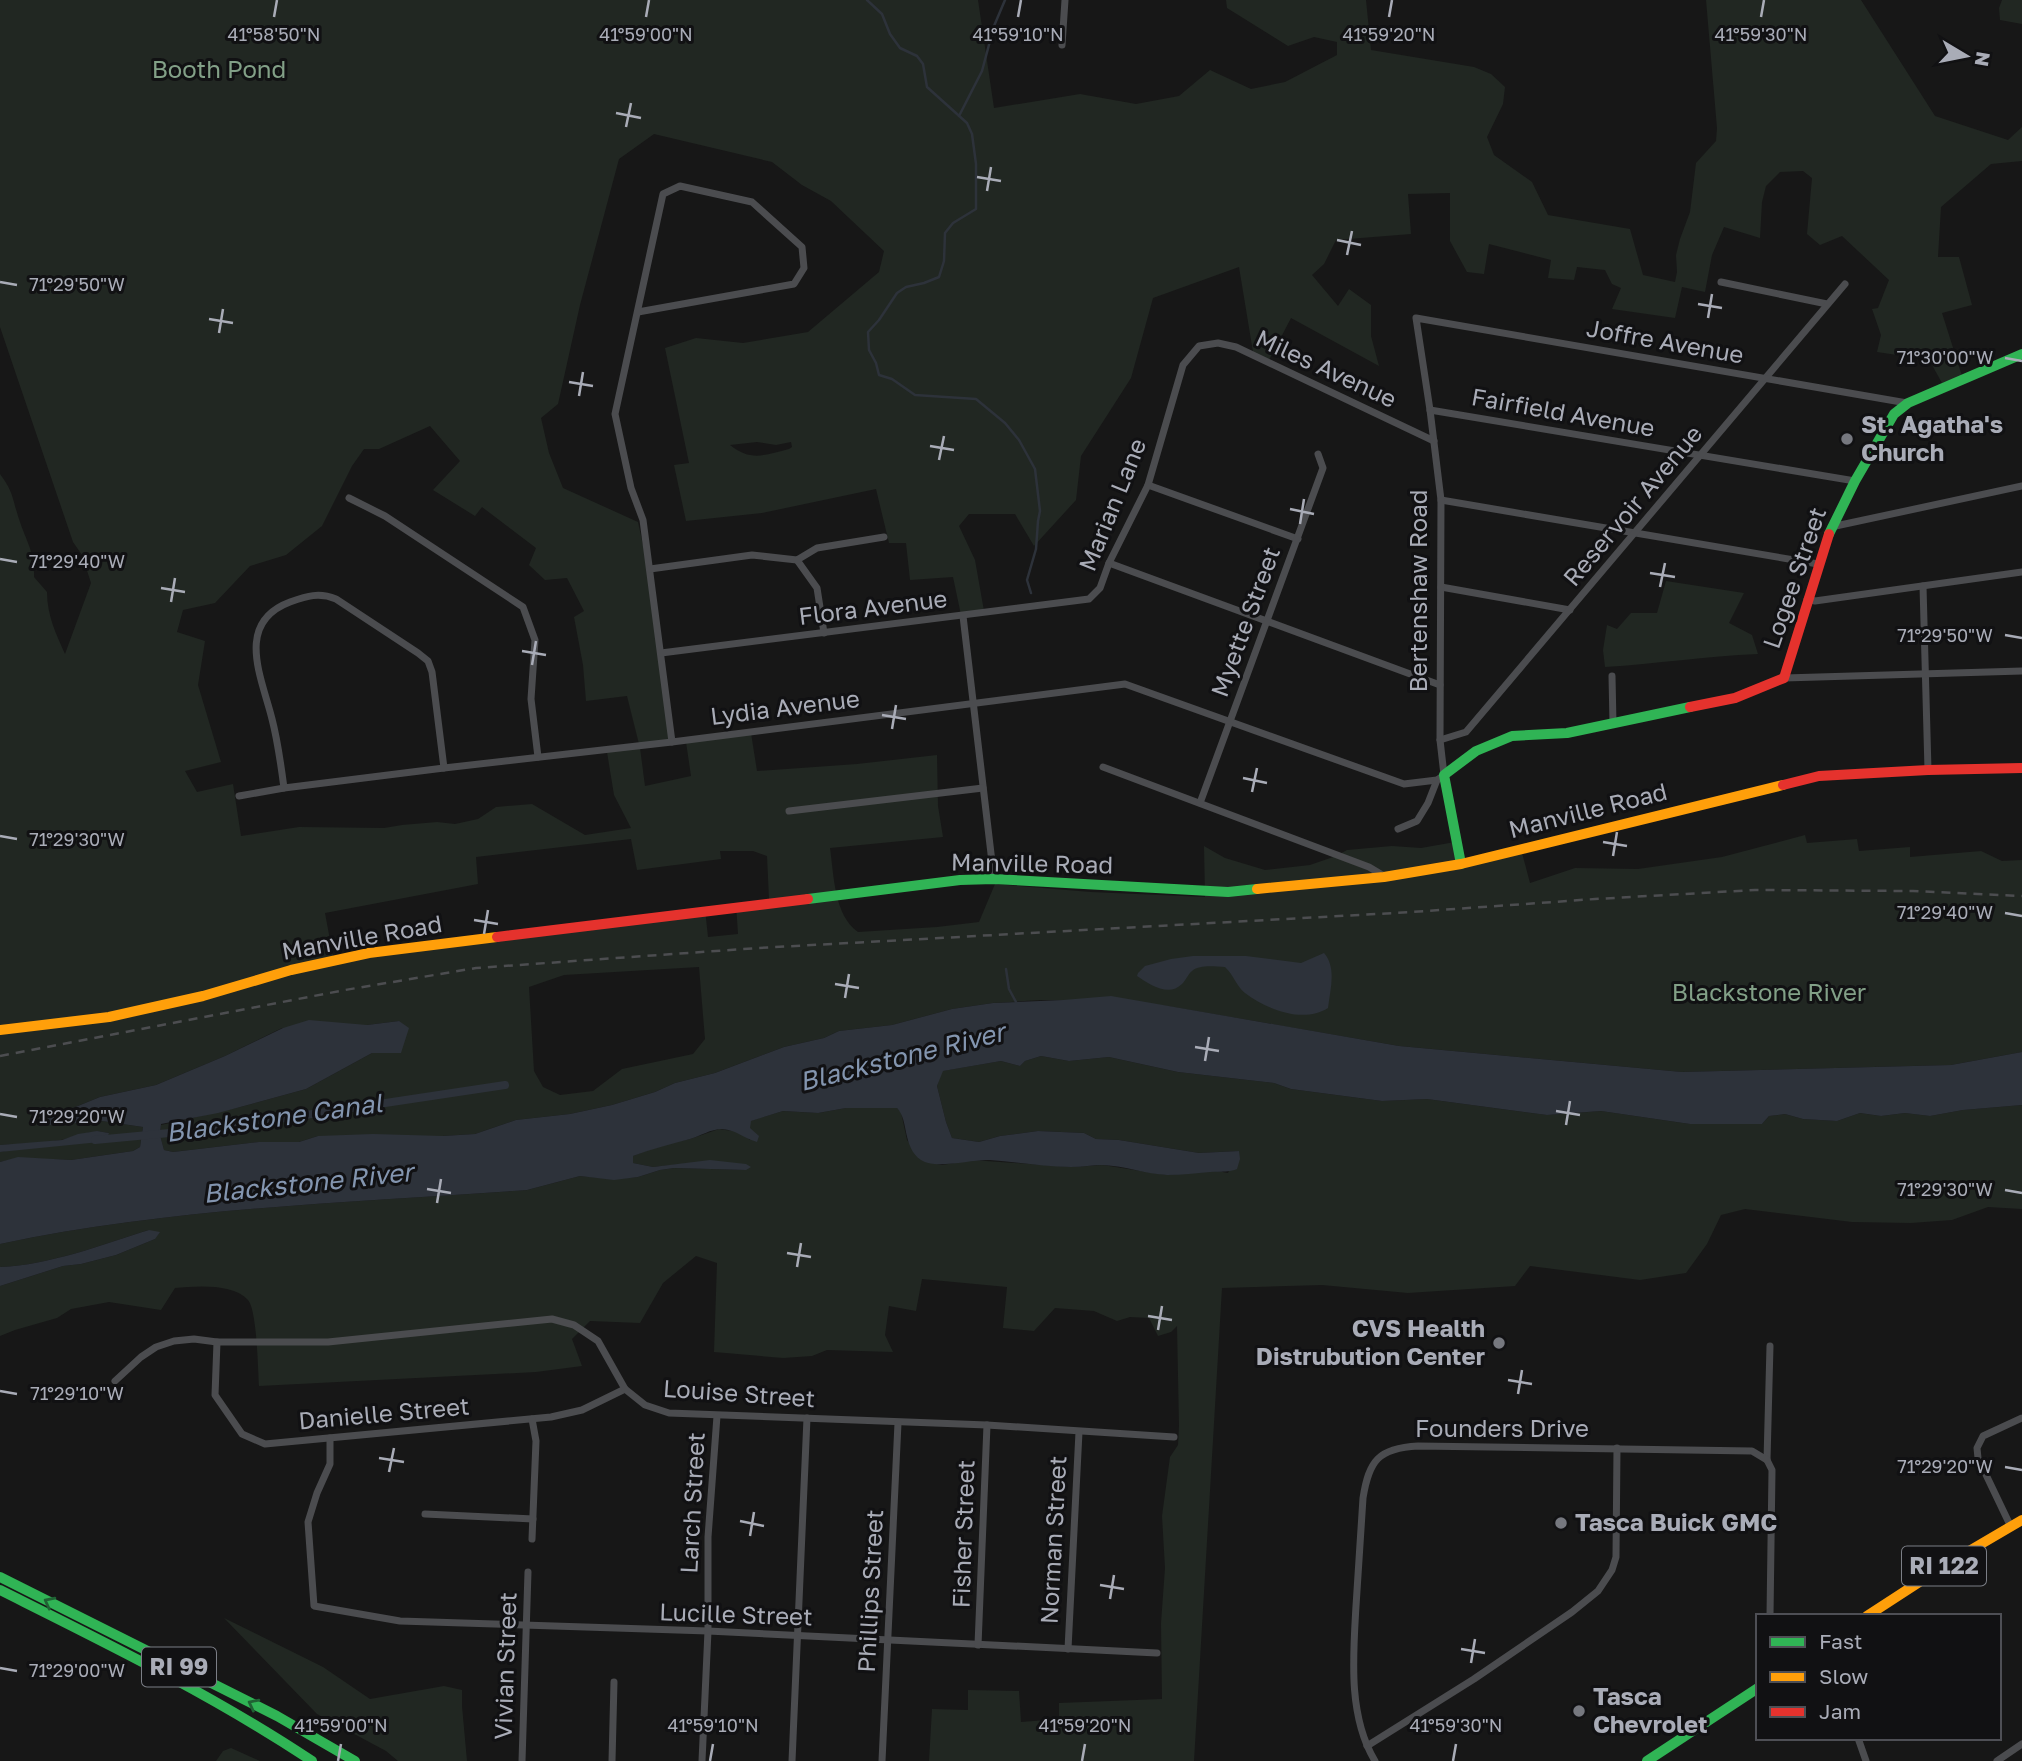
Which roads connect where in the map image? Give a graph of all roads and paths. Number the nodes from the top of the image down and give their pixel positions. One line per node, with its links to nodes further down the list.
1 (1065, 0): 2 (street)
2 (1062, 45)
3 (1721, 282): 5 (street)
4 (1845, 284): 5 (street, Reservoir Avenue)
5 (1827, 304): 10 (street, Reservoir Avenue)
6 (638, 312): 6 (street); 28 (street)
7 (1416, 318): 10 (street, Joffre Avenue); 12 (street, Bertenshaw Road)
8 (1199, 346): 13 (street, Miles Avenue); 17 (street, Marian Lane)
9 (2022, 354): 11 (main road, Logee Street)
10 (1764, 379): 11 (street, Joffre Avenue); 15 (street, Reservoir Avenue)
11 (1908, 403): 16 (main road, Logee Street)
12 (1430, 410): 13 (street, Bertenshaw Road); 15 (street, Fairfield Avenue)
13 (1434, 441): 20 (street, Bertenshaw Road)
14 (1318, 454): 24 (street, Myette Street)
15 (1701, 456): 16 (street, Fairfield Avenue); 22 (street, Reservoir Avenue)
16 (1855, 481): 21 (main road, Logee Street)
17 (1148, 485): 24 (street); 26 (street, Marian Lane)
18 (2022, 486): 21 (street)
19 (349, 498): 49 (street)
20 (1441, 500): 22 (street); 31 (street, Bertenshaw Road)
21 (1831, 527): 27 (main road, Logee Street)
22 (1636, 531): 27 (street); 34 (street, Reservoir Avenue)
23 (884, 537): 25 (street)
24 (1297, 539): 36 (street, Myette Street)
25 (797, 560): 28 (street); 37 (street)
26 (1109, 563): 32 (street, Marian Lane); 36 (street)
27 (1818, 564): 33 (main road, Logee Street)
28 (650, 569): 38 (street)
29 (2022, 572): 30 (street)
30 (1923, 586): 33 (street); 40 (street)
31 (1441, 587): 34 (street); 43 (street, Bertenshaw Road)
32 (1089, 599): 35 (street, Flora Avenue)
33 (1807, 600): 42 (main road, Logee Street)
34 (1570, 610): 47 (street, Reservoir Avenue)
35 (963, 616): 37 (street, Flora Avenue); 44 (street)
36 (1267, 621): 43 (street); 45 (street, Myette Street)
37 (824, 633): 38 (street, Flora Avenue)
38 (661, 653): 48 (street)
39 (2022, 671): 40 (street)
40 (1925, 674): 42 (street); 53 (street)
41 (1612, 676): 46 (street)
42 (1784, 678): 46 (main road, Logee Street)
43 (1440, 685): 47 (street, Bertenshaw Road)
44 (972, 704): 45 (street, Lydia Avenue); 48 (street, Lydia Avenue); 56 (street)
45 (1230, 721): 54 (street, Lydia Avenue); 58 (street, Myette Street)
46 (1614, 724): 54 (main road, Logee Street)
47 (1440, 740): 54 (street, Bertenshaw Road)
48 (672, 742): 49 (street, Lydia Avenue)
49 (538, 757): 51 (street, Lydia Avenue)
50 (1103, 767): 58 (street)
51 (444, 768): 55 (street, Lydia Avenue); 55 (street)
52 (2022, 768): 53 (main road, Manville Road)
53 (1928, 770): 61 (main road, Manville Road)
54 (1440, 778): 60 (street, Logee Street); 61 (main road, Bertenshaw Road)
55 (284, 788): 57 (street, Lydia Avenue)
56 (983, 788): 59 (street); 63 (street)
57 (239, 796)
58 (1200, 803): 62 (street)
59 (789, 811)
60 (1398, 829)
61 (1461, 864): 62 (main road, Manville Road)
62 (1384, 877): 63 (main road, Manville Road)
63 (994, 879): 64 (main road, Manville Road)
64 (0, 1030)
65 (217, 1342): 67 (street, Louise Street); 68 (street, Louise Street); 77 (street, Danielle Street)
66 (1770, 1346): 79 (street)
67 (115, 1381)
68 (625, 1389): 69 (street, Louise Street); 72 (street, Danielle Street)
69 (717, 1416): 70 (street, Louise Street); 91 (street, Larch Street)
70 (807, 1418): 73 (street, Louise Street); 92 (street)
71 (2022, 1418): 83 (street)
72 (532, 1419): 77 (street, Danielle Street); 81 (street)
73 (898, 1423): 74 (street, Louise Street); 93 (street, Phillips Street)
74 (987, 1425): 75 (street, Louise Street); 94 (street, Fisher Street)
75 (1079, 1432): 76 (street, Louise Street); 95 (street, Norman Street)
76 (1174, 1437)
77 (330, 1438): 90 (street, Lucille Street)
78 (1618, 1448): 79 (street, Founders Drive); 101 (street); 101 (street, Founders Drive)
79 (1768, 1460): 88 (street)
80 (425, 1514): 81 (street)
81 (533, 1519): 84 (street)
82 (2022, 1520): 83 (main road, RI 122)
83 (2011, 1527): 89 (main road, RI 122)
84 (532, 1539)
85 (528, 1572): 90 (street, Vivian Street)
86 (0, 1577): 103 (main road, RI 99, one-way to 86)
87 (0, 1590): 102 (main road, RI 99)
88 (1770, 1614)
89 (1870, 1614)
90 (528, 1625): 91 (street, Lucille Street); 104 (street, Vivian Street)
91 (708, 1632): 92 (street, Lucille Street); 106 (street, Larch Street)
92 (797, 1637): 93 (street, Lucille Street); 107 (street)
93 (887, 1641): 94 (street, Lucille Street); 108 (street, Phillips Street)
94 (978, 1644): 95 (street, Lucille Street)
95 (1068, 1650): 96 (street, Lucille Street)
96 (1157, 1653)
97 (614, 1682): 105 (street)
98 (1756, 1689): 110 (main road)
99 (1859, 1740): 111 (street)
100 (2022, 1744): 112 (street)
101 (1367, 1746): 109 (street, Founders Drive)
102 (312, 1761)
103 (355, 1761)
104 (522, 1761)
105 (612, 1761)
106 (702, 1761)
107 (792, 1761)
108 (882, 1761)
109 (1375, 1761)
110 (1647, 1761)
111 (1866, 1761)
112 (1997, 1761)

